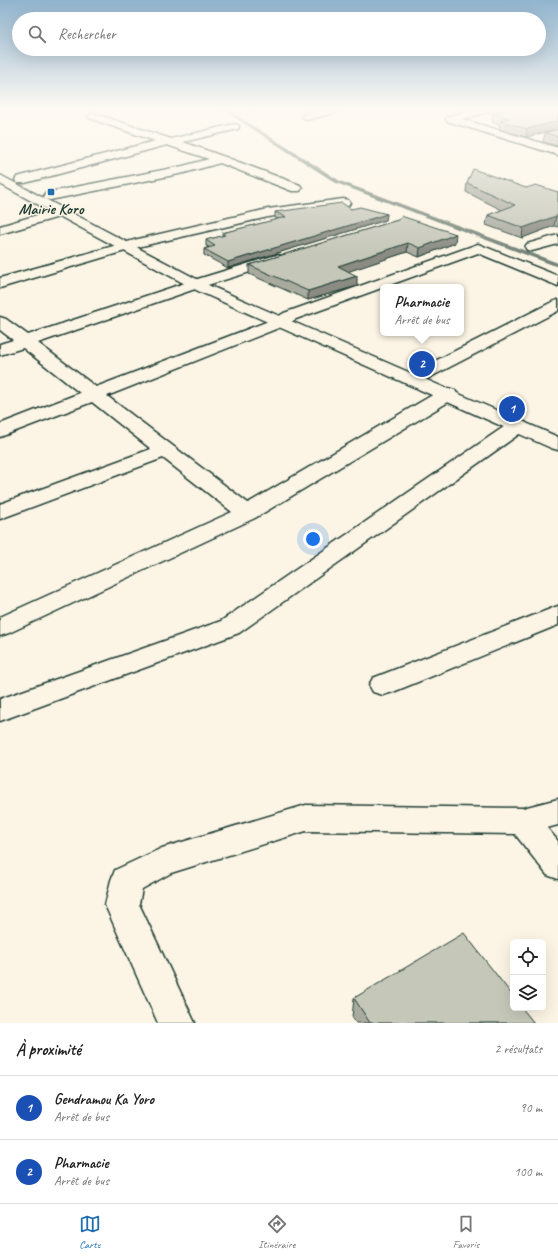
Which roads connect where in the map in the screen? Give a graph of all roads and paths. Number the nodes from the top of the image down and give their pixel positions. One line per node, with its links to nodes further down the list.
1 (97, 158): 4 (street)
2 (217, 158): 3 (street)
3 (221, 159): 5 (street); 6 (street)
4 (5, 179): 6 (street); 8 (street)
5 (296, 188)
6 (50, 196): 11 (street)
7 (342, 203): 11 (street)
8 (61, 212): 9 (street); 11 (street)
9 (0, 230)
10 (558, 239): 12 (street)
11 (131, 245): 15 (street); 16 (street)
12 (532, 247)
13 (293, 254): 15 (street)
14 (558, 281): 17 (street)
15 (203, 282): 20 (street); 22 (street)
16 (0, 283)
17 (380, 284)
18 (380, 284): 20 (street)
19 (558, 304): 24 (street)
20 (285, 319): 24 (street); 26 (street)
21 (0, 322): 22 (street)
22 (24, 341): 23 (street); 26 (street)
23 (0, 350)
24 (419, 376): 25 (street); 28 (street)
25 (448, 394): 27 (street); 33 (street)
26 (94, 395): 29 (street); 31 (street)
27 (518, 426): 30 (street); 37 (street)
28 (558, 430)
29 (0, 431)
30 (558, 444)
31 (166, 450): 32 (street); 33 (street)
32 (0, 512)
33 (247, 513): 35 (street)
34 (558, 615): 36 (street)
35 (0, 627)
36 (383, 685)
37 (0, 710)
38 (558, 812): 39 (street)
39 (523, 821): 40 (street); 41 (street)
40 (558, 865)
41 (177, 1023)

